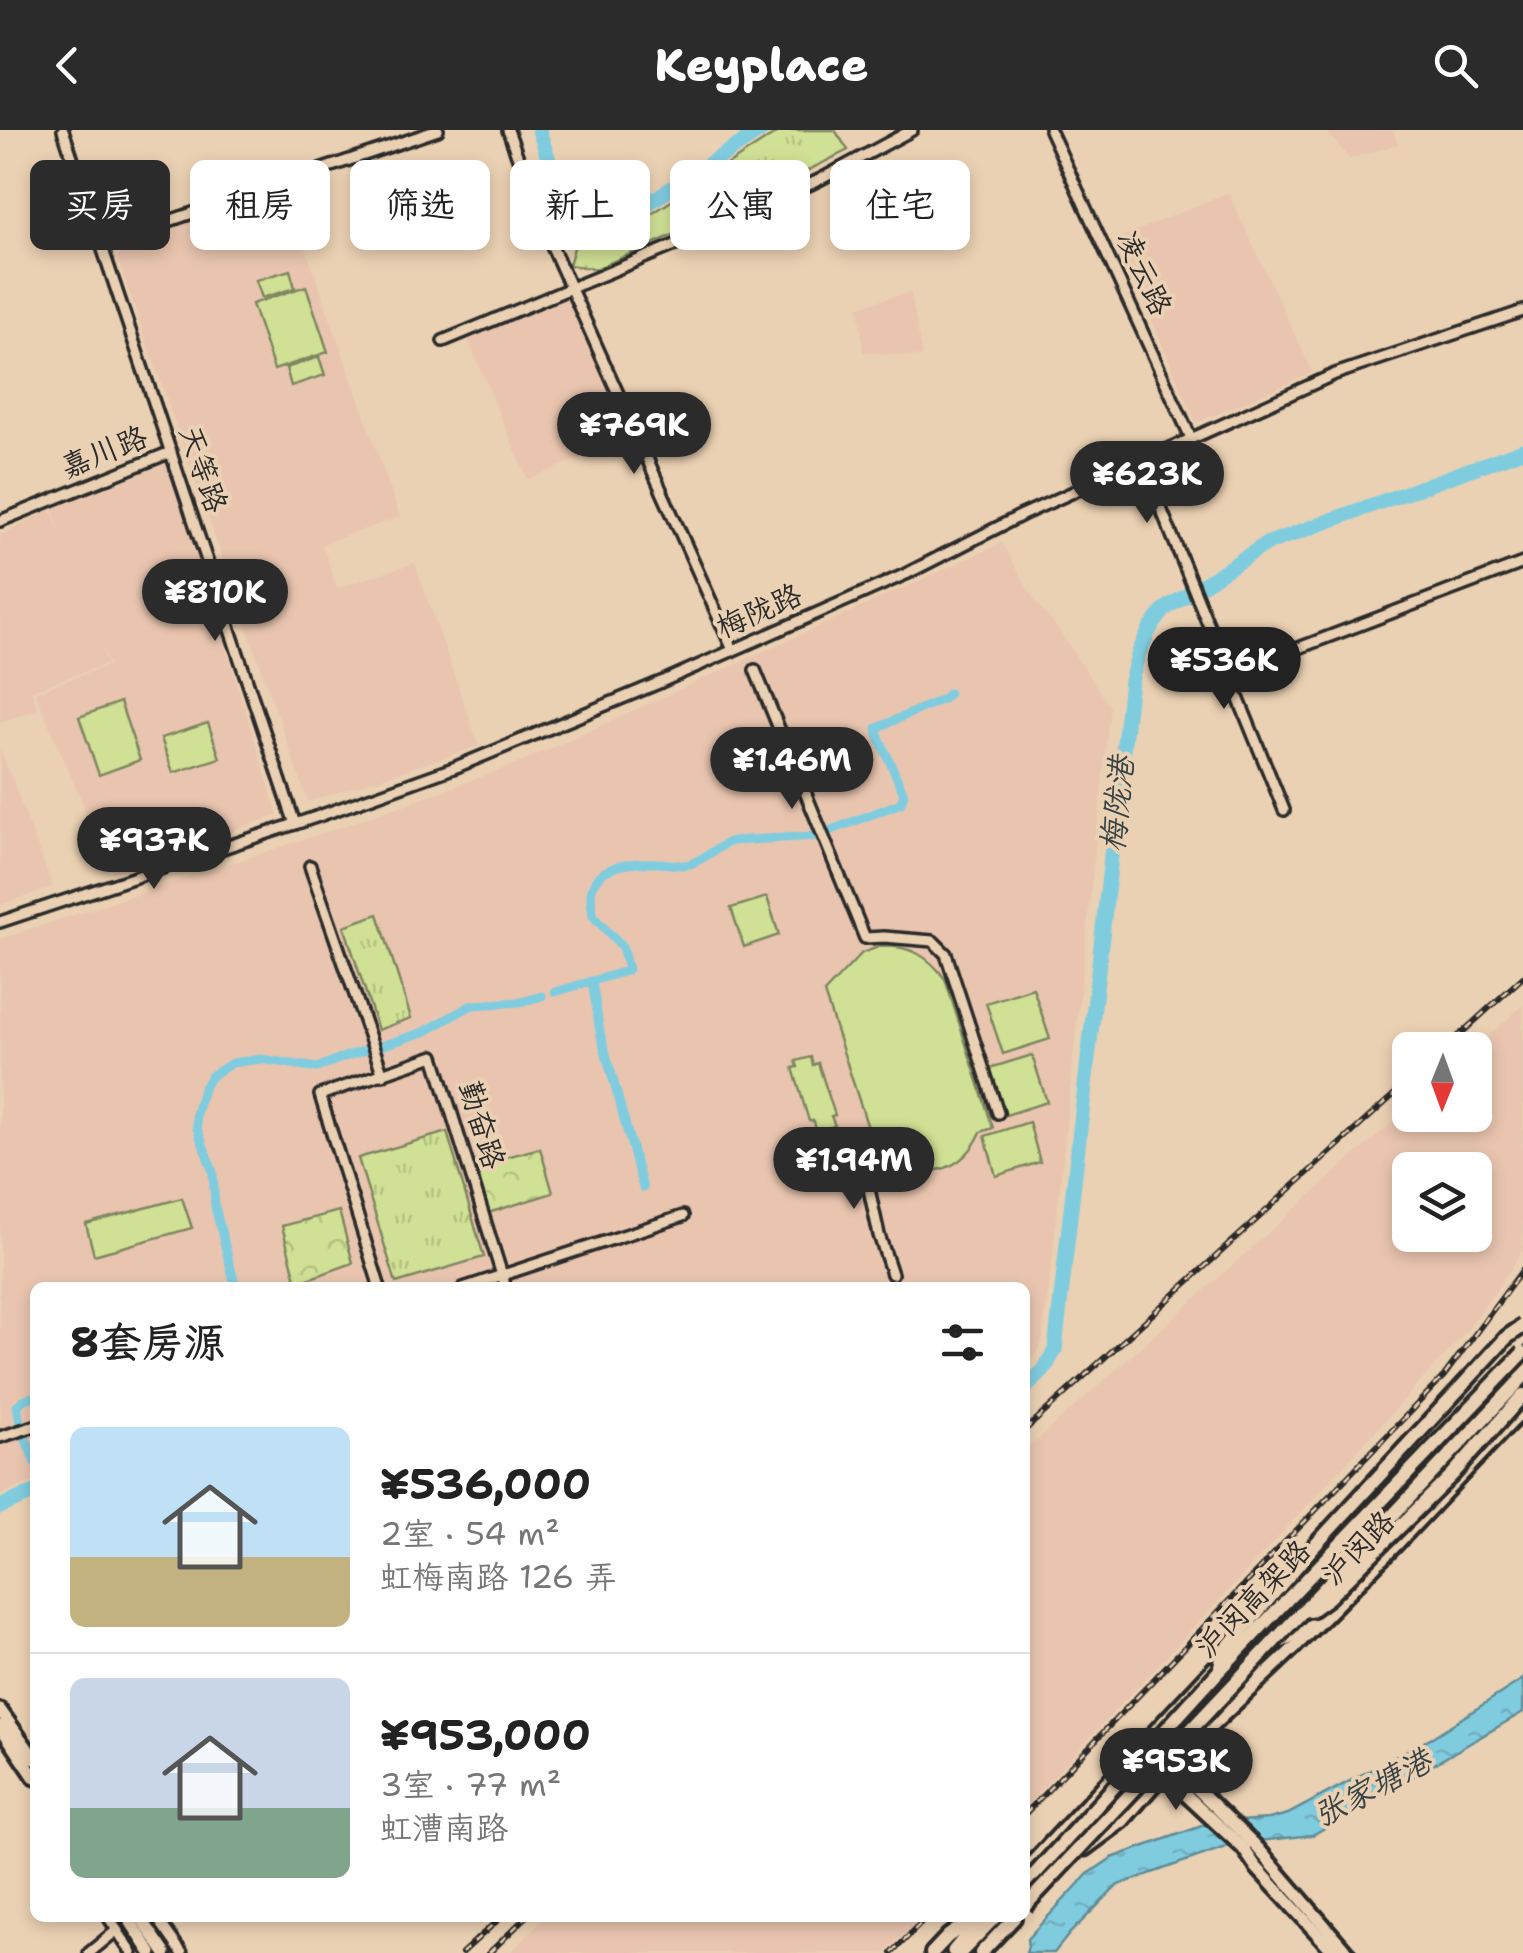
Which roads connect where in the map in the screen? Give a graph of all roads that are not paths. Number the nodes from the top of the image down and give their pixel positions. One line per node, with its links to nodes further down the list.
1 (63, 130): 6 (street, 天等路)
2 (438, 130): 7 (street)
3 (508, 130): 9 (street)
4 (912, 130): 9 (street)
5 (1050, 130): 12 (street, 凌云路)
6 (73, 160)
7 (170, 221)
8 (103, 250): 13 (street, 天等路)
9 (572, 288): 11 (street); 17 (street)
10 (1523, 311): 12 (street, 梅陇路)
11 (443, 341)
12 (1191, 438): 14 (street, 梅陇路)
13 (171, 452): 15 (street, 嘉川路); 21 (street, 天等路)
14 (1142, 462): 17 (street, 梅陇路); 19 (street)
15 (0, 521)
16 (1523, 563): 19 (street)
17 (733, 650): 21 (street, 梅陇路)
18 (755, 670): 25 (street)
19 (1230, 674): 20 (street)
20 (1284, 810)
21 (295, 824): 23 (street, 梅陇路)
22 (310, 866): 24 (street)
23 (0, 922)
24 (383, 1075): 29 (street, 勤奋路); 30 (street, 勤奋路)
25 (998, 1113)
26 (852, 1139): 28 (street)
27 (683, 1216): 29 (street)
28 (892, 1274)
29 (502, 1275): 31 (street); 32 (street, 勤奋路)
30 (378, 1282)
31 (480, 1282)
32 (504, 1282)
33 (1523, 1326): 45 (highway, bridge)
34 (1523, 1339): 49 (main road, 沪闵路)
35 (1523, 1353): 45 (highway, 沪闵高架路, bridge)
36 (1523, 1378): 42 (highway, 沪闵高架路, bridge); 43 (main road, 沪闵路)
37 (1523, 1395): 42 (highway, bridge)
38 (1523, 1410): 41 (main road, 沪闵路)
39 (30, 1428): 40 (street)
40 (0, 1437)
41 (1323, 1618): 43 (main road); 47 (main road, 沪闵路)
42 (1291, 1623): 56 (highway, 沪闵高架路, bridge)
43 (1283, 1641): 44 (main road, 沪闵路)
44 (1259, 1666): 47 (main road, 沪闵路); 51 (main road, 沪闵路)
45 (1219, 1671): 54 (highway, 沪闵高架路, bridge)
46 (0, 1710): 50 (main road)
47 (1223, 1715): 51 (main road, 沪闵路)
48 (0, 1726): 52 (main road)
49 (1147, 1751): 51 (main road); 55 (main road, 沪闵路)
50 (30, 1752)
51 (1165, 1767): 53 (main road); 57 (main road, 沪闵路)
52 (30, 1771)
53 (1250, 1847): 77 (main road); 78 (main road)
54 (1030, 1875)
55 (1030, 1875)
56 (1030, 1901)
57 (1030, 1909)
58 (112, 1922): 67 (street)
59 (131, 1922): 71 (main road)
60 (144, 1922): 72 (main road)
61 (161, 1922): 73 (street)
62 (971, 1922): 74 (highway)
63 (974, 1922): 68 (main road)
64 (987, 1922): 68 (highway)
65 (1010, 1922): 75 (highway)
66 (1018, 1922): 76 (main road, 沪闵路)
67 (117, 1930): 69 (street); 70 (street)
68 (955, 1952)
69 (88, 1953)
70 (132, 1953)
71 (152, 1953)
72 (164, 1953)
73 (182, 1953)
74 (931, 1953)
75 (980, 1953)
76 (990, 1953)
77 (1335, 1953)
78 (1348, 1953)

